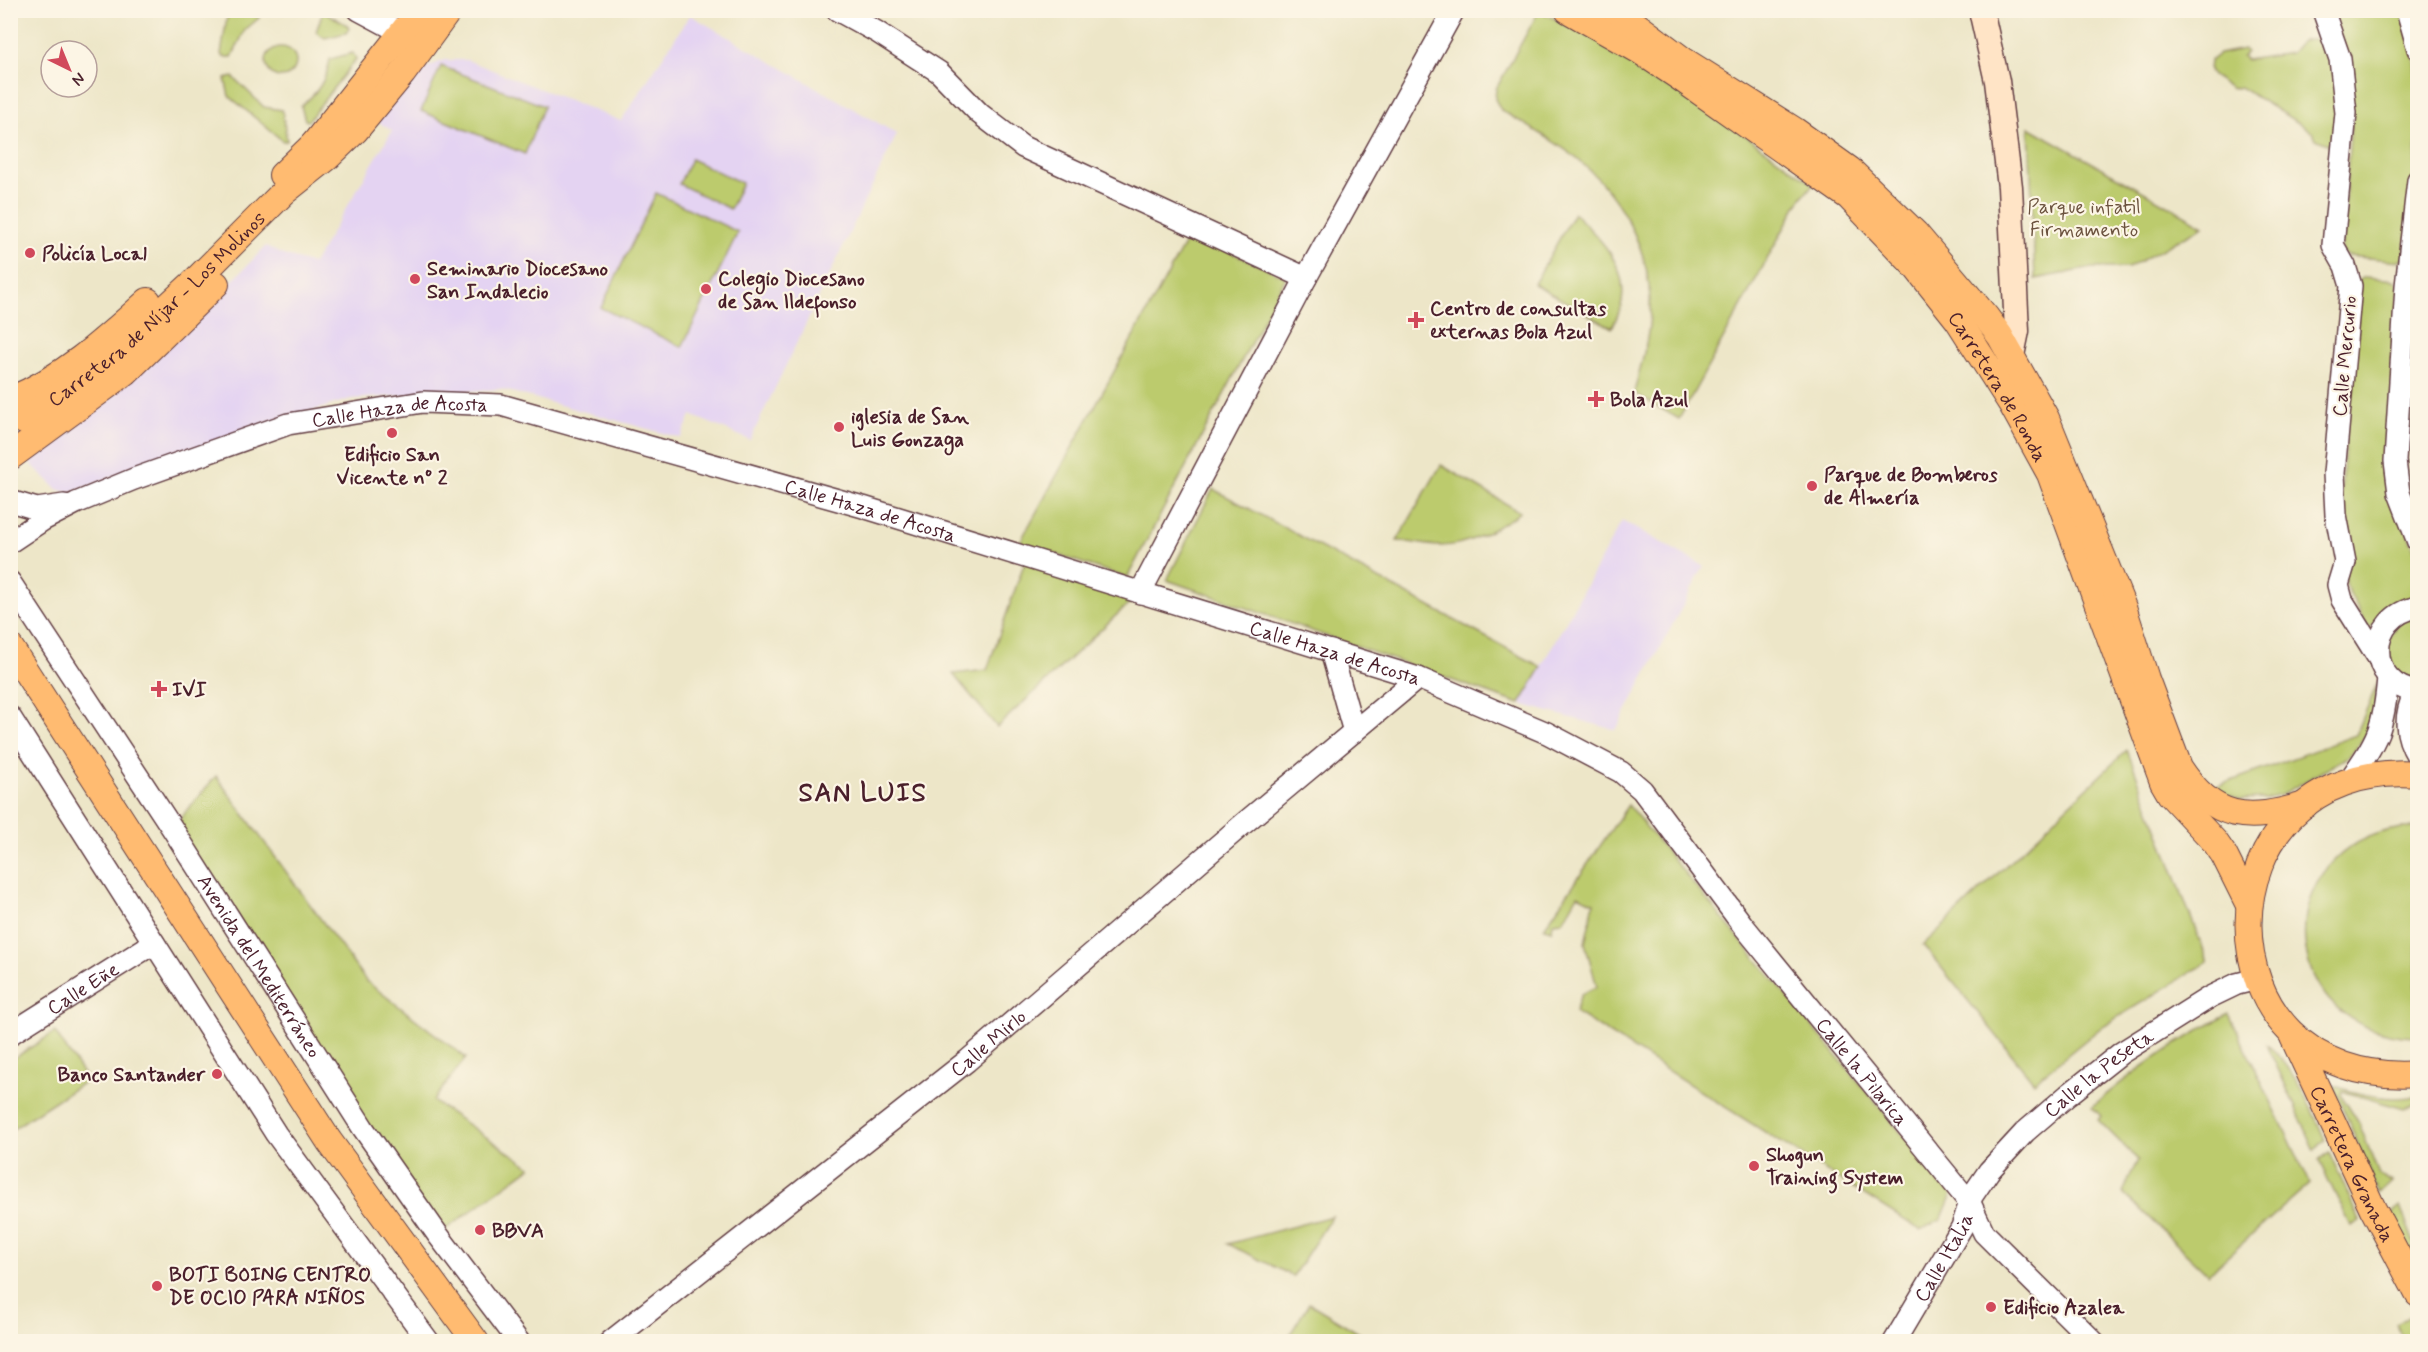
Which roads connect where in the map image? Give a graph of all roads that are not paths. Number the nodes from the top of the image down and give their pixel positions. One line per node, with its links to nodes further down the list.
1 (359, 10): 11 (street)
2 (420, 10): 11 (main road, Carretera de Níjar - Los Molinos)
3 (449, 10): 13 (main road, Carretera de Níjar - Los Molinos)
4 (837, 10): 15 (street)
5 (1454, 10): 15 (street)
6 (1568, 10): 17 (main road, Carretera de Ronda)
7 (1616, 10): 16 (main road, Carretera de Ronda)
8 (1981, 10): 16 (main road)
9 (2323, 10): 30 (street, Calle Mercurio)
10 (2407, 10): 12 (street)
11 (402, 33): 13 (main road, Carretera de Níjar - Los Molinos)
12 (2418, 49)
13 (321, 150): 18 (main road); 19 (main road, Carretera de Níjar - Los Molinos); 20 (main road)
14 (2418, 180): 24 (street)
15 (1306, 278): 26 (street)
16 (2012, 359): 17 (main road); 39 (main road, Carretera de Ronda)
17 (2004, 392): 40 (main road, Carretera de Ronda)
18 (10, 400)
19 (24, 421)
20 (10, 457)
21 (10, 501): 22 (street, Calle Haza de Acosta)
22 (76, 503): 23 (street, Calle Haza de Acosta); 26 (street, Calle Haza de Acosta)
23 (10, 542)
24 (2418, 542)
25 (10, 582): 50 (street, Avenida del Mediterráneo)
26 (1140, 593): 29 (street, Calle Haza de Acosta)
27 (2418, 607): 30 (street)
28 (10, 647): 49 (main road, Avenida del Mediterráneo)
29 (1331, 651): 31 (street, Calle Haza de Acosta); 34 (street)
30 (2384, 668): 32 (street); 37 (street)
31 (1418, 678): 34 (street, Calle Mirlo); 38 (street, Calle Haza de Acosta)
32 (2416, 692): 35 (street)
33 (10, 717): 41 (street)
34 (1354, 732): 51 (street, Calle Mirlo)
35 (2418, 757)
36 (2418, 774): 37 (main road)
37 (2348, 782): 39 (main road)
38 (1642, 790): 46 (street, Calle la Pilarica)
39 (2305, 806): 40 (main road)
40 (2248, 903): 42 (main road)
41 (154, 943): 44 (street, Calle Eñe); 48 (street)
42 (2257, 979): 43 (main road); 46 (street, Calle la Peseta)
43 (2291, 1031): 45 (main road); 47 (main road, Carretera Granada)
44 (10, 1034)
45 (2418, 1074)
46 (1970, 1203): 52 (street, Calle Italia); 53 (street, Calle la Pilarica)
47 (2418, 1294)
48 (429, 1341)
49 (476, 1341)
50 (519, 1341)
51 (610, 1341)
52 (1894, 1341)
53 (2094, 1341)

